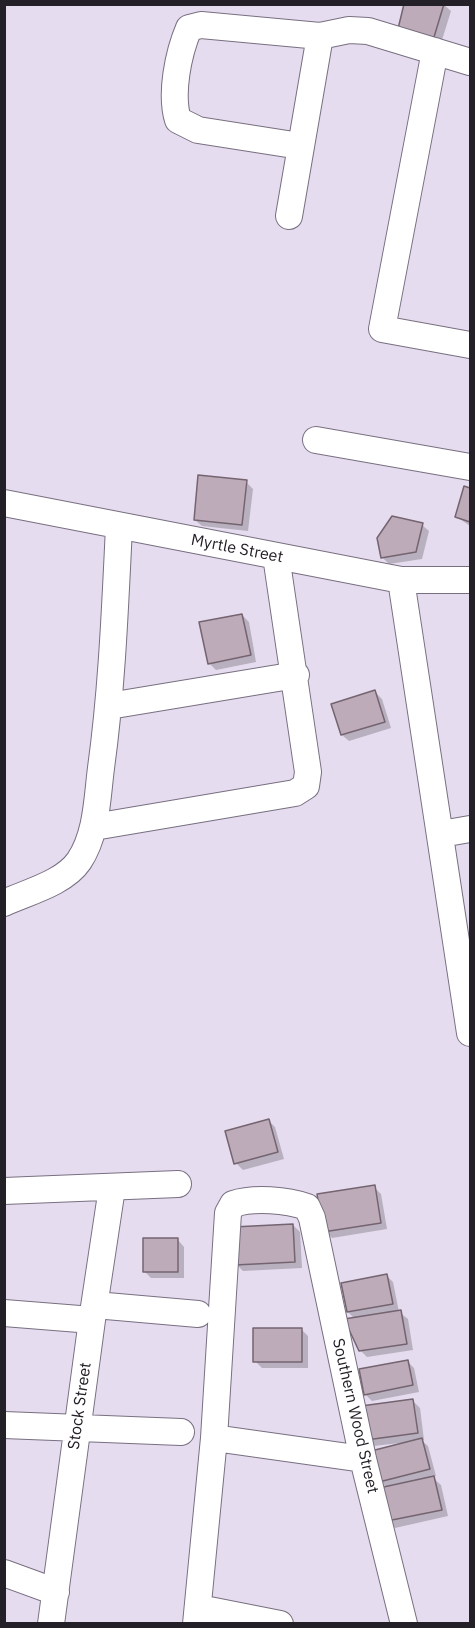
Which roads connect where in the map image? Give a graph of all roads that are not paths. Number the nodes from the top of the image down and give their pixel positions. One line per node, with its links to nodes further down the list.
1 (320, 36): 2 (street); 4 (street); 4 (street)
2 (435, 51): 3 (street); 6 (street)
3 (471, 62)
4 (300, 146): 5 (street)
5 (289, 216)
6 (471, 345)
7 (316, 440): 8 (street)
8 (471, 467)
9 (5, 504): 10 (street, Myrtle Street)
10 (119, 527): 11 (street, Myrtle Street); 15 (street)
11 (276, 556): 12 (street, Myrtle Street); 14 (street)
12 (400, 580): 13 (street, Myrtle Street); 18 (street)
13 (471, 580)
14 (296, 675): 15 (street); 16 (street)
15 (110, 706): 16 (street)
16 (94, 827): 19 (street)
17 (471, 829): 18 (street)
18 (441, 834): 20 (street)
19 (4, 903)
20 (466, 972): 21 (street)
21 (471, 1033)
22 (178, 1184): 23 (street)
23 (112, 1188): 24 (street); 26 (street, Stock Street)
24 (4, 1191)
25 (4, 1313): 26 (street)
26 (94, 1313): 27 (street); 29 (street, Stock Street)
27 (198, 1314)
28 (4, 1425): 29 (street)
29 (77, 1427): 30 (street); 34 (street, Stock Street)
30 (181, 1432)
31 (214, 1438): 32 (street); 32 (street, Southern Wood Street); 35 (street)
32 (363, 1460): 38 (street, Southern Wood Street)
33 (4, 1573): 34 (street)
34 (56, 1592): 36 (street, Stock Street)
35 (197, 1616): 37 (street)
36 (51, 1623)
37 (280, 1623)
38 (404, 1623)

